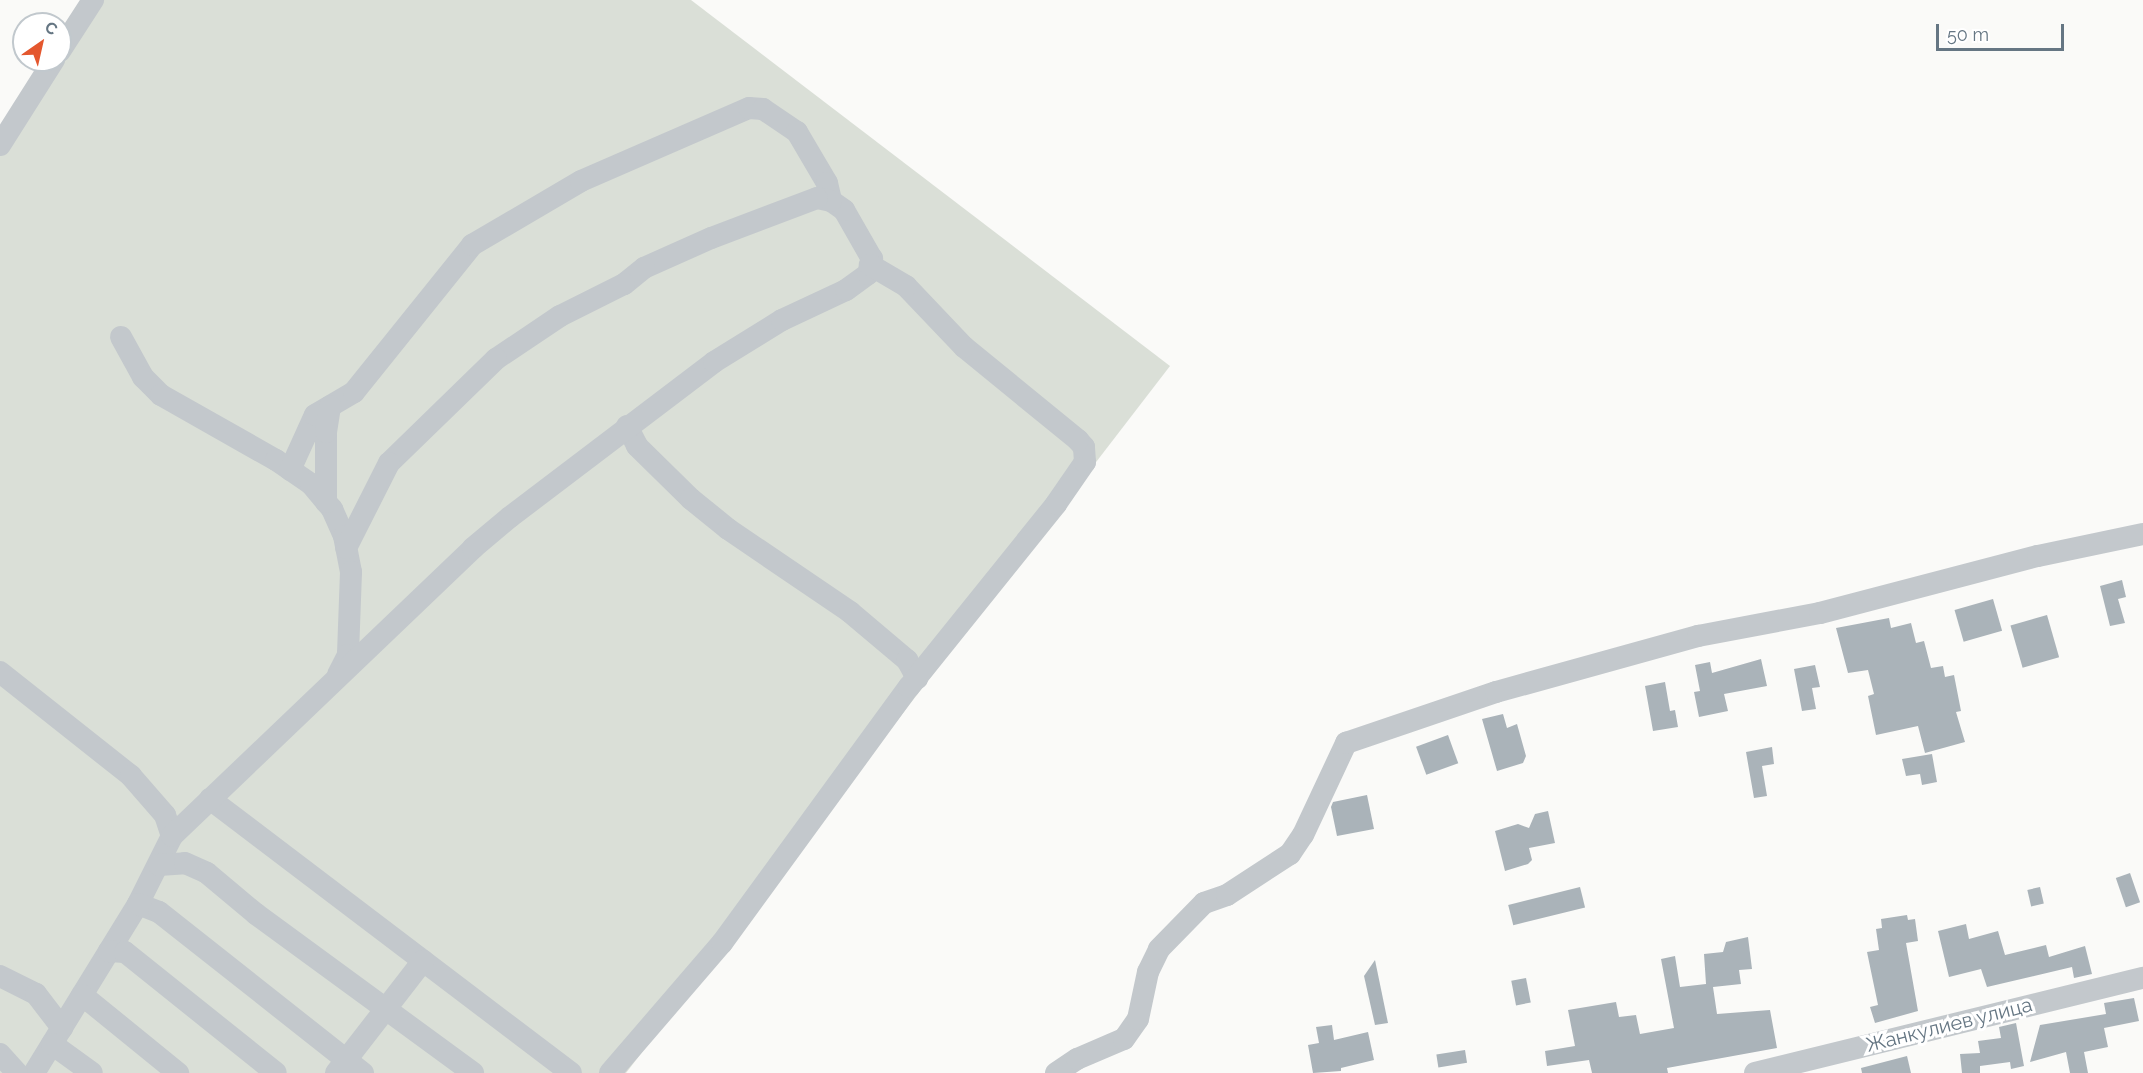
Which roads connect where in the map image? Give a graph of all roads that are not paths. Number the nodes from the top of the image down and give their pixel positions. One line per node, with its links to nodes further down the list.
1 (93, 0): 2 (street)
2 (72, 32)
3 (46, 72): 4 (street)
4 (1, 142)
5 (831, 201): 6 (street); 8 (street); 13 (street)
6 (870, 265): 9 (street); 15 (street)
7 (121, 337): 10 (street)
8 (330, 406): 10 (street); 11 (street)
9 (627, 426): 15 (street); 16 (street)
10 (290, 470): 11 (street)
11 (326, 502): 13 (street)
12 (2143, 534): 40 (street)
13 (346, 548): 16 (street)
14 (0, 672): 18 (street)
15 (917, 678): 39 (street)
16 (335, 681): 17 (street)
17 (210, 799): 18 (street); 22 (street)
18 (172, 836): 19 (street)
19 (159, 865): 20 (street); 26 (street)
20 (138, 904): 21 (street); 29 (street)
21 (109, 951): 25 (street); 35 (street)
22 (423, 960): 26 (street); 38 (street)
23 (0, 976): 27 (street)
24 (2143, 978): 30 (street, Жанкулиев улица)
25 (82, 994): 27 (street); 34 (street)
26 (386, 1007): 29 (street); 37 (street)
27 (57, 1036): 32 (street); 33 (street)
28 (0, 1054): 31 (street)
29 (340, 1066): 36 (street)
30 (1792, 1069): 41 (street, Жанкулиев улица)
31 (17, 1073)
32 (34, 1073)
33 (92, 1073)
34 (178, 1073)
35 (276, 1073)
36 (363, 1073)
37 (472, 1073)
38 (571, 1073)
39 (610, 1073)
40 (1056, 1073)
41 (1755, 1073)

